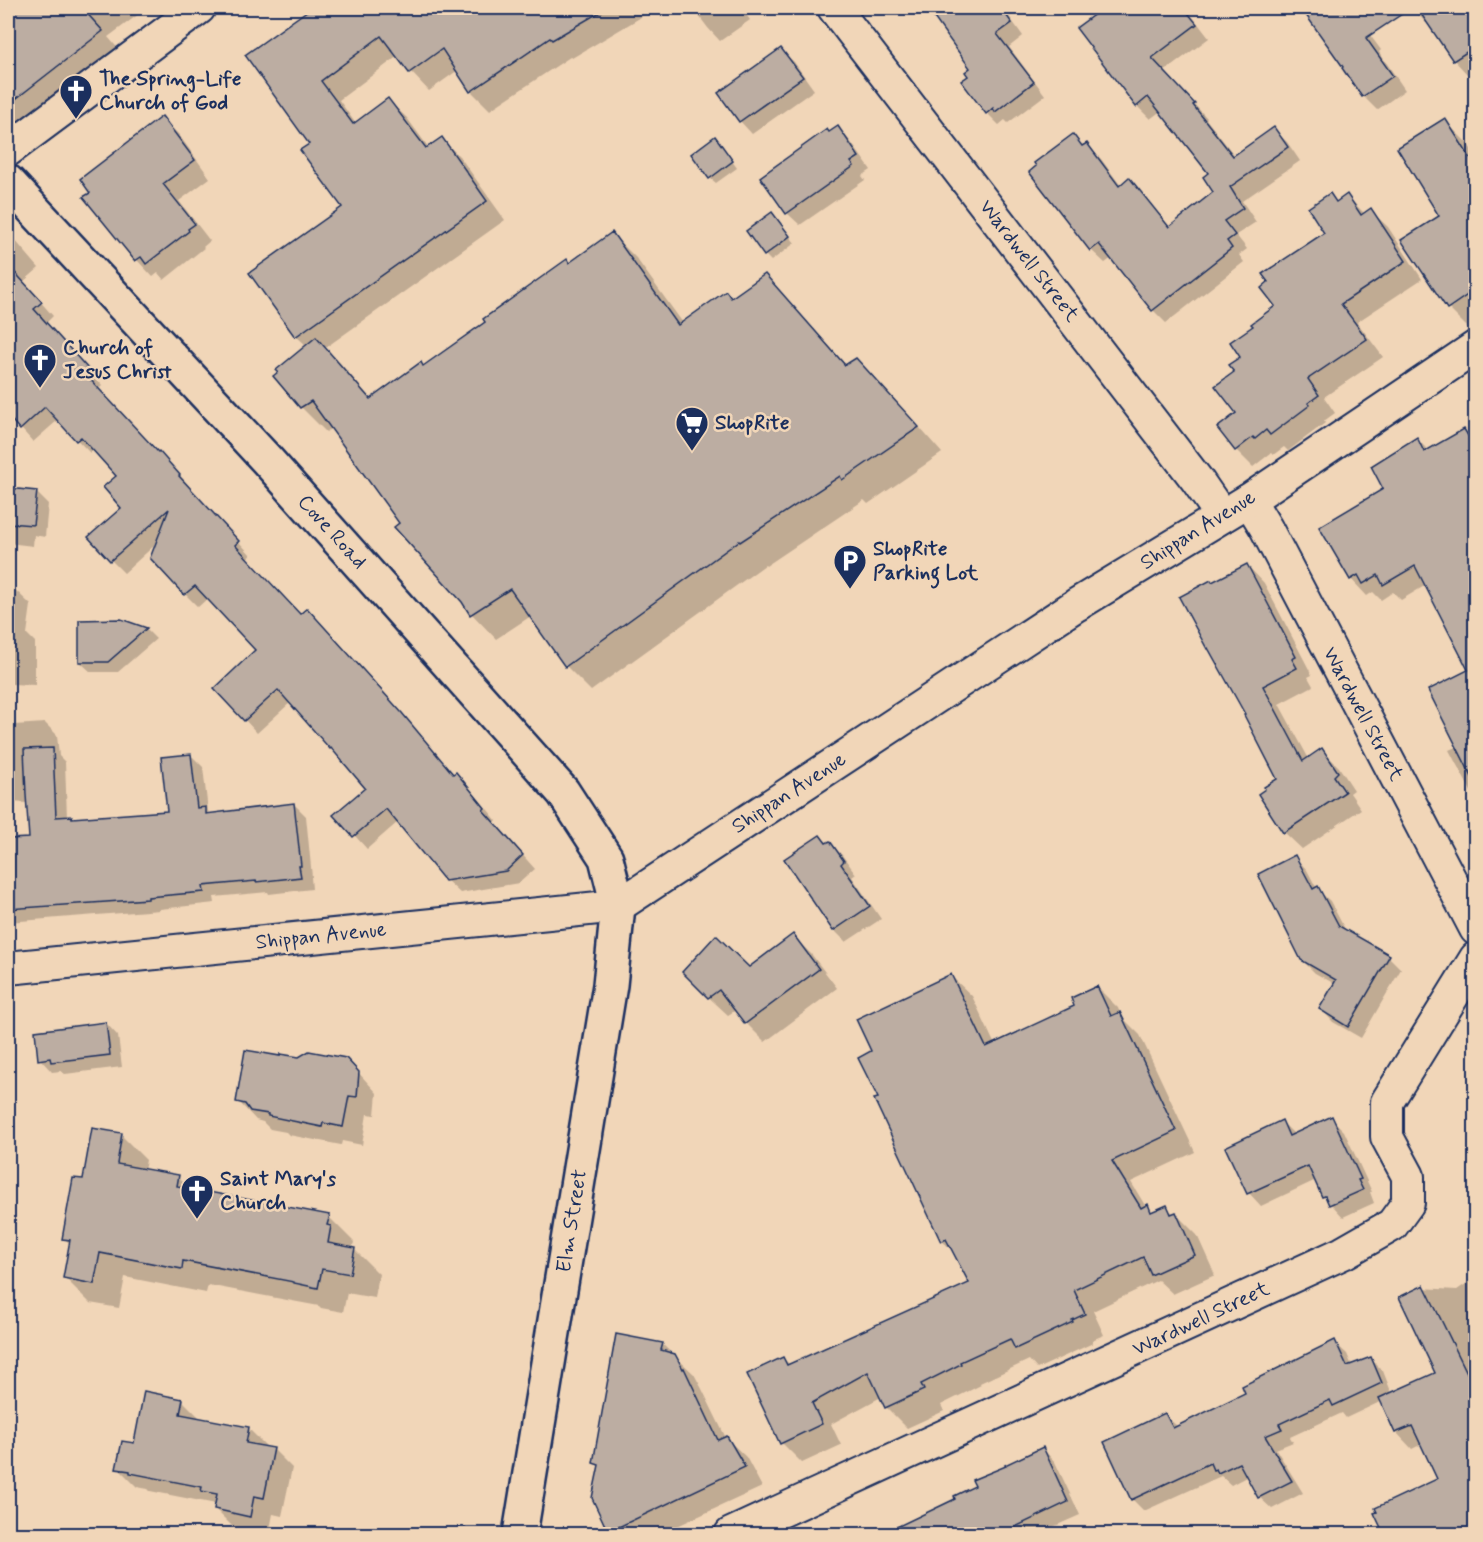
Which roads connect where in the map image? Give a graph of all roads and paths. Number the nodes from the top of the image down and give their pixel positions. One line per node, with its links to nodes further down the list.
1 (199, 8): 3 (street)
2 (834, 8): 7 (street, Wardwell Street)
3 (8, 150)
4 (8, 182): 8 (main road, Cove Road)
5 (1476, 347): 6 (street, Shippan Avenue)
6 (1249, 500): 7 (street, Shippan Avenue); 9 (street, Wardwell Street)
7 (1222, 516): 8 (street, Shippan Avenue)
8 (618, 906): 11 (street, Shippan Avenue); 12 (main road, Elm Street)
9 (1476, 929)
10 (1476, 958): 13 (street, Wardwell Street)
11 (8, 968)
12 (520, 1534)
13 (731, 1534)

